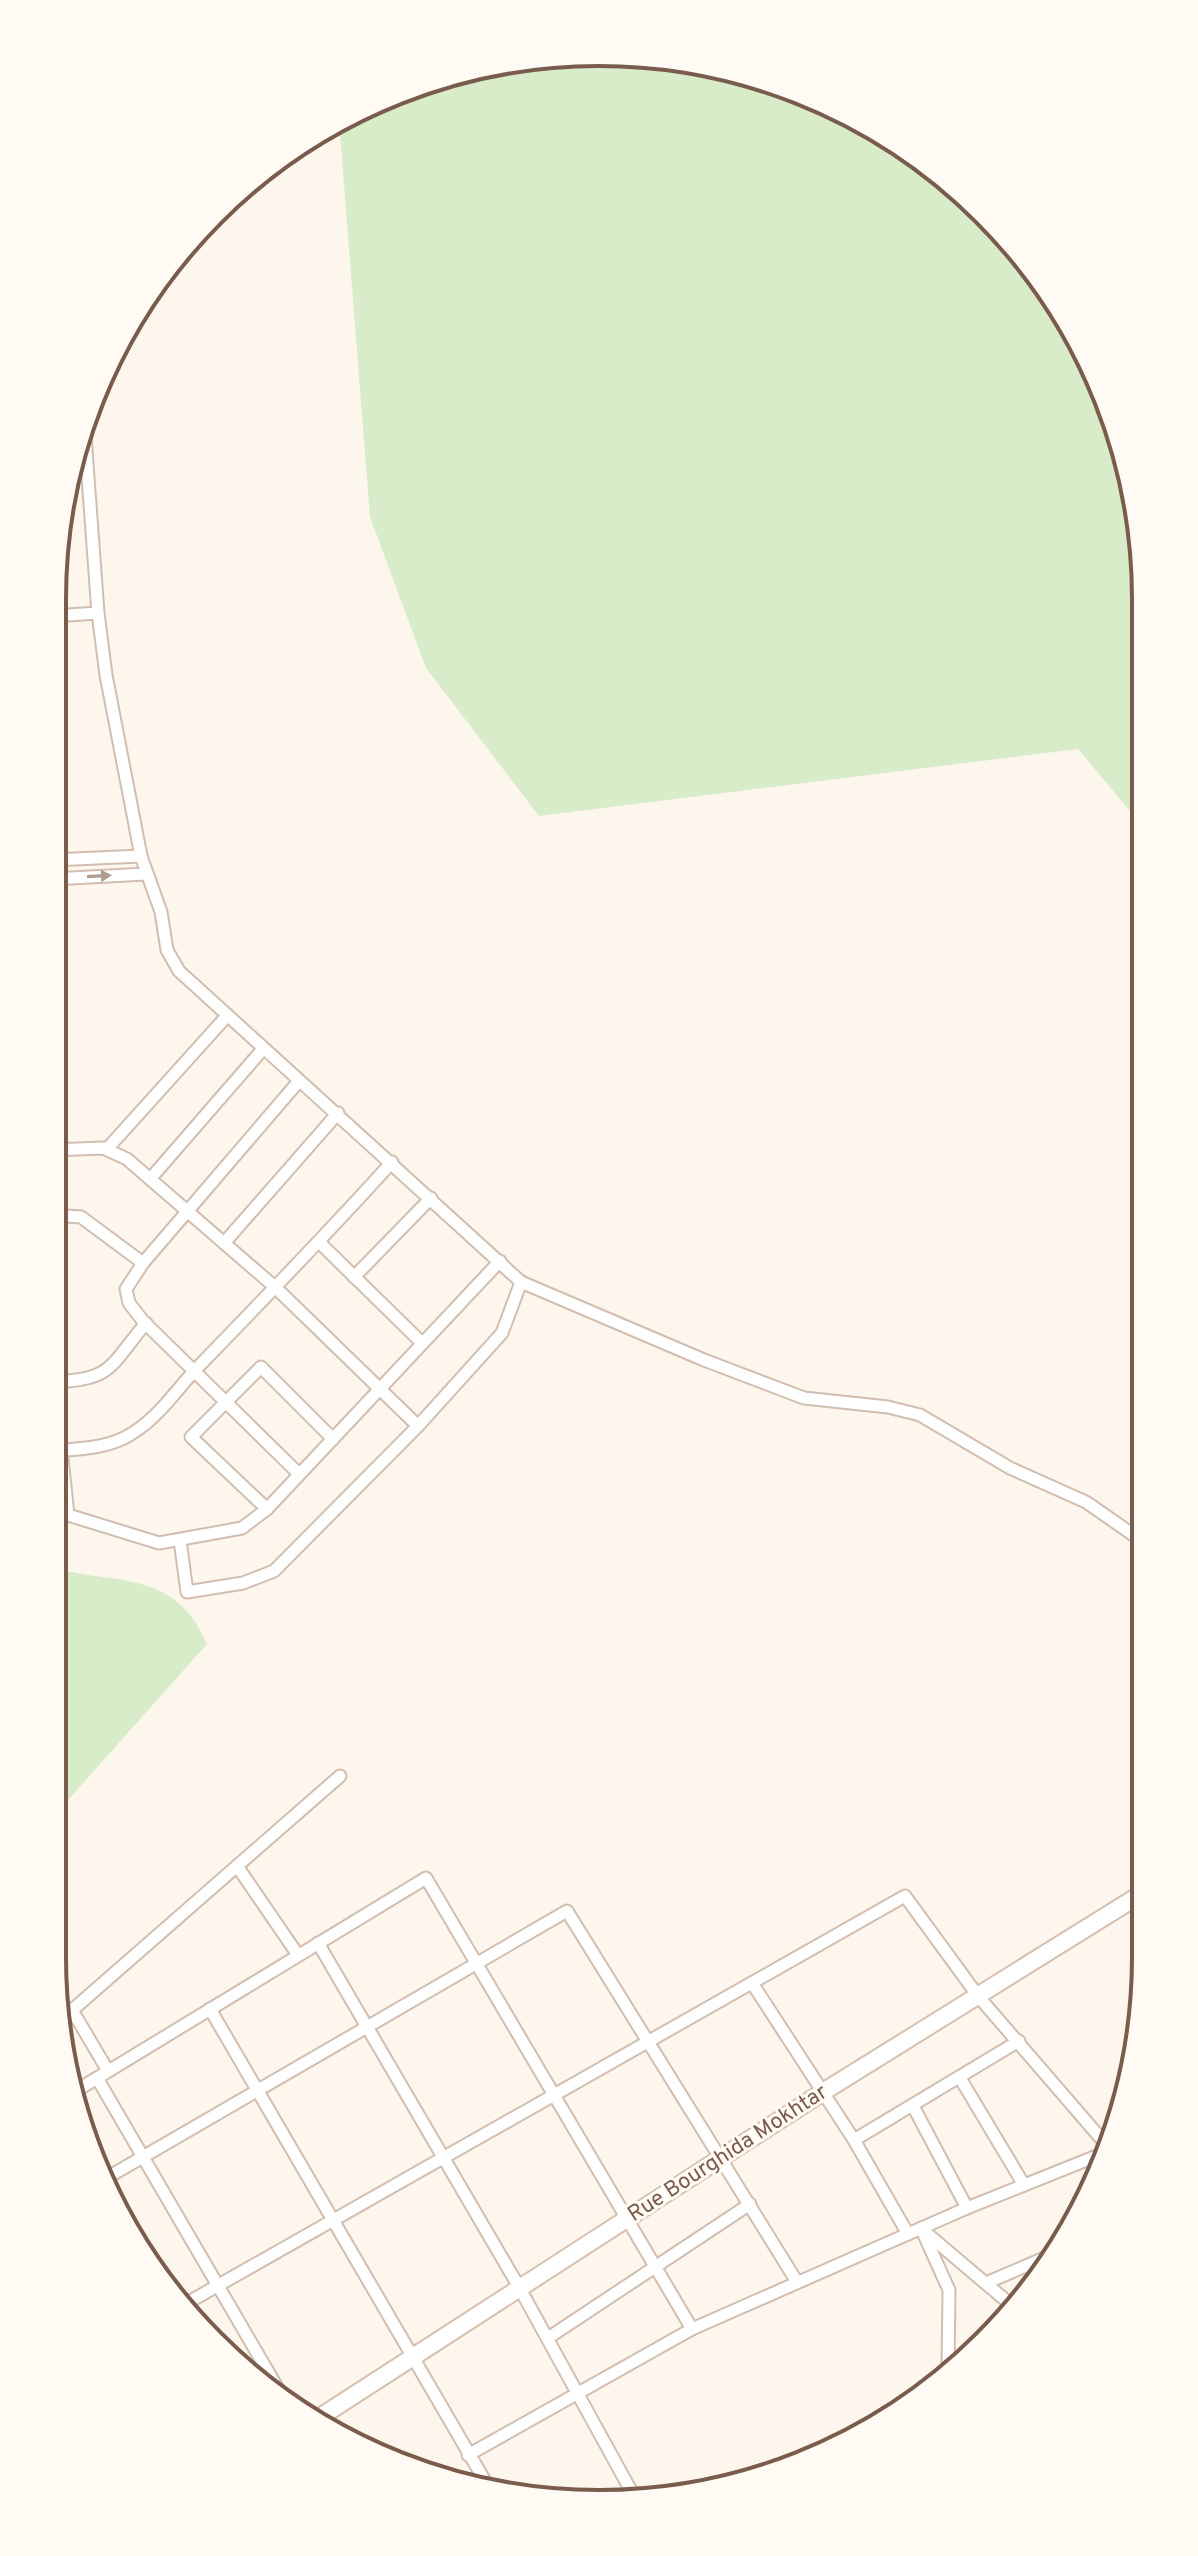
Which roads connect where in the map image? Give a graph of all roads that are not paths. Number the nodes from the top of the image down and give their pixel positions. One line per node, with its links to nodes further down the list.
1 (86, 454): 2 (street)
2 (98, 613): 3 (street); 4 (street)
3 (66, 615)
4 (141, 856): 5 (street); 6 (street)
5 (66, 859)
6 (146, 874): 7 (street, one-way to 6); 8 (street)
7 (66, 878)
8 (226, 1017): 9 (street); 12 (street)
9 (263, 1049): 10 (street); 15 (street)
10 (299, 1081): 11 (street); 17 (street)
11 (338, 1113): 14 (street); 20 (street)
12 (107, 1149): 13 (street); 15 (street)
13 (66, 1150)
14 (392, 1162): 16 (street); 19 (street)
15 (151, 1178): 17 (street)
16 (431, 1198): 21 (street); 23 (street)
17 (189, 1210): 20 (street); 22 (street)
18 (66, 1216): 22 (street)
19 (319, 1242): 23 (street); 25 (street)
20 (224, 1243): 25 (street)
21 (500, 1261): 24 (street); 27 (street)
22 (143, 1263): 26 (street)
23 (354, 1277): 27 (street)
24 (521, 1282): 32 (street); 39 (street)
25 (276, 1288): 28 (street); 30 (street)
26 (146, 1323): 28 (street); 29 (street)
27 (422, 1343): 30 (street)
28 (195, 1370): 31 (street); 34 (street)
29 (66, 1382)
30 (378, 1390): 32 (street); 33 (street)
31 (226, 1402): 33 (street); 35 (street); 37 (street)
32 (418, 1426): 40 (street)
33 (333, 1439): 35 (street)
34 (66, 1450)
35 (299, 1474): 37 (street)
36 (66, 1503): 38 (street)
37 (267, 1509): 40 (street)
38 (68, 1515): 40 (street)
39 (1132, 1534)
40 (180, 1540)
41 (340, 1776): 42 (street)
42 (237, 1866): 45 (street); 50 (street)
43 (1132, 1900): 48 (main road, Rue Bourghida Mokhtar)
44 (318, 1943): 45 (street); 46 (street); 52 (street)
45 (298, 1955): 49 (street)
46 (477, 1964): 52 (street); 54 (street); 60 (street)
47 (752, 1983): 48 (street); 54 (street); 59 (street)
48 (978, 1996): 53 (street); 59 (main road, Rue Bourghida Mokhtar)
49 (210, 2009): 55 (street); 58 (street)
50 (72, 2010): 51 (street); 55 (street)
51 (69, 2012)
52 (367, 2027): 58 (street); 65 (street)
53 (1019, 2041): 56 (street); 62 (street)
54 (648, 2042): 60 (street); 67 (street)
55 (102, 2075): 57 (street); 64 (street)
56 (960, 2078): 61 (street); 69 (street)
57 (82, 2087)
58 (258, 2090): 64 (street); 72 (street)
59 (823, 2092): 63 (street); 67 (main road, Rue Bourghida Mokhtar)
60 (554, 2095): 65 (street); 73 (street)
61 (913, 2106): 63 (street); 71 (street)
62 (1100, 2139)
63 (854, 2140): 75 (street)
64 (143, 2157): 68 (street); 80 (street)
65 (444, 2157): 72 (street); 81 (street)
66 (1093, 2157): 69 (street)
67 (722, 2158): 70 (street); 73 (main road, Rue Bourghida Mokhtar)
68 (113, 2174)
69 (1024, 2185): 71 (street)
70 (750, 2204): 77 (street); 78 (street)
71 (967, 2208): 74 (street)
72 (334, 2219): 80 (street); 86 (street)
73 (629, 2219): 77 (street); 81 (main road, Rue Bourghida Mokhtar)
74 (921, 2228): 75 (street); 79 (street); 87 (street)
75 (908, 2234): 78 (street)
76 (1036, 2262): 79 (street)
77 (655, 2267): 84 (street); 85 (street)
78 (797, 2282): 84 (street)
79 (986, 2283): 83 (street)
80 (218, 2285): 82 (street); 88 (street)
81 (519, 2287): 85 (street); 86 (main road, Rue Bourghida Mokhtar)
82 (192, 2300)
83 (1006, 2300)
84 (692, 2329): 89 (street)
85 (548, 2338): 89 (street)
86 (413, 2355): 90 (main road, Rue Bourghida Mokhtar); 91 (street)
87 (948, 2360)
88 (271, 2377)
89 (577, 2392): 91 (street); 93 (street)
90 (324, 2414)
91 (468, 2455): 92 (street)
92 (482, 2477)
93 (630, 2489)

